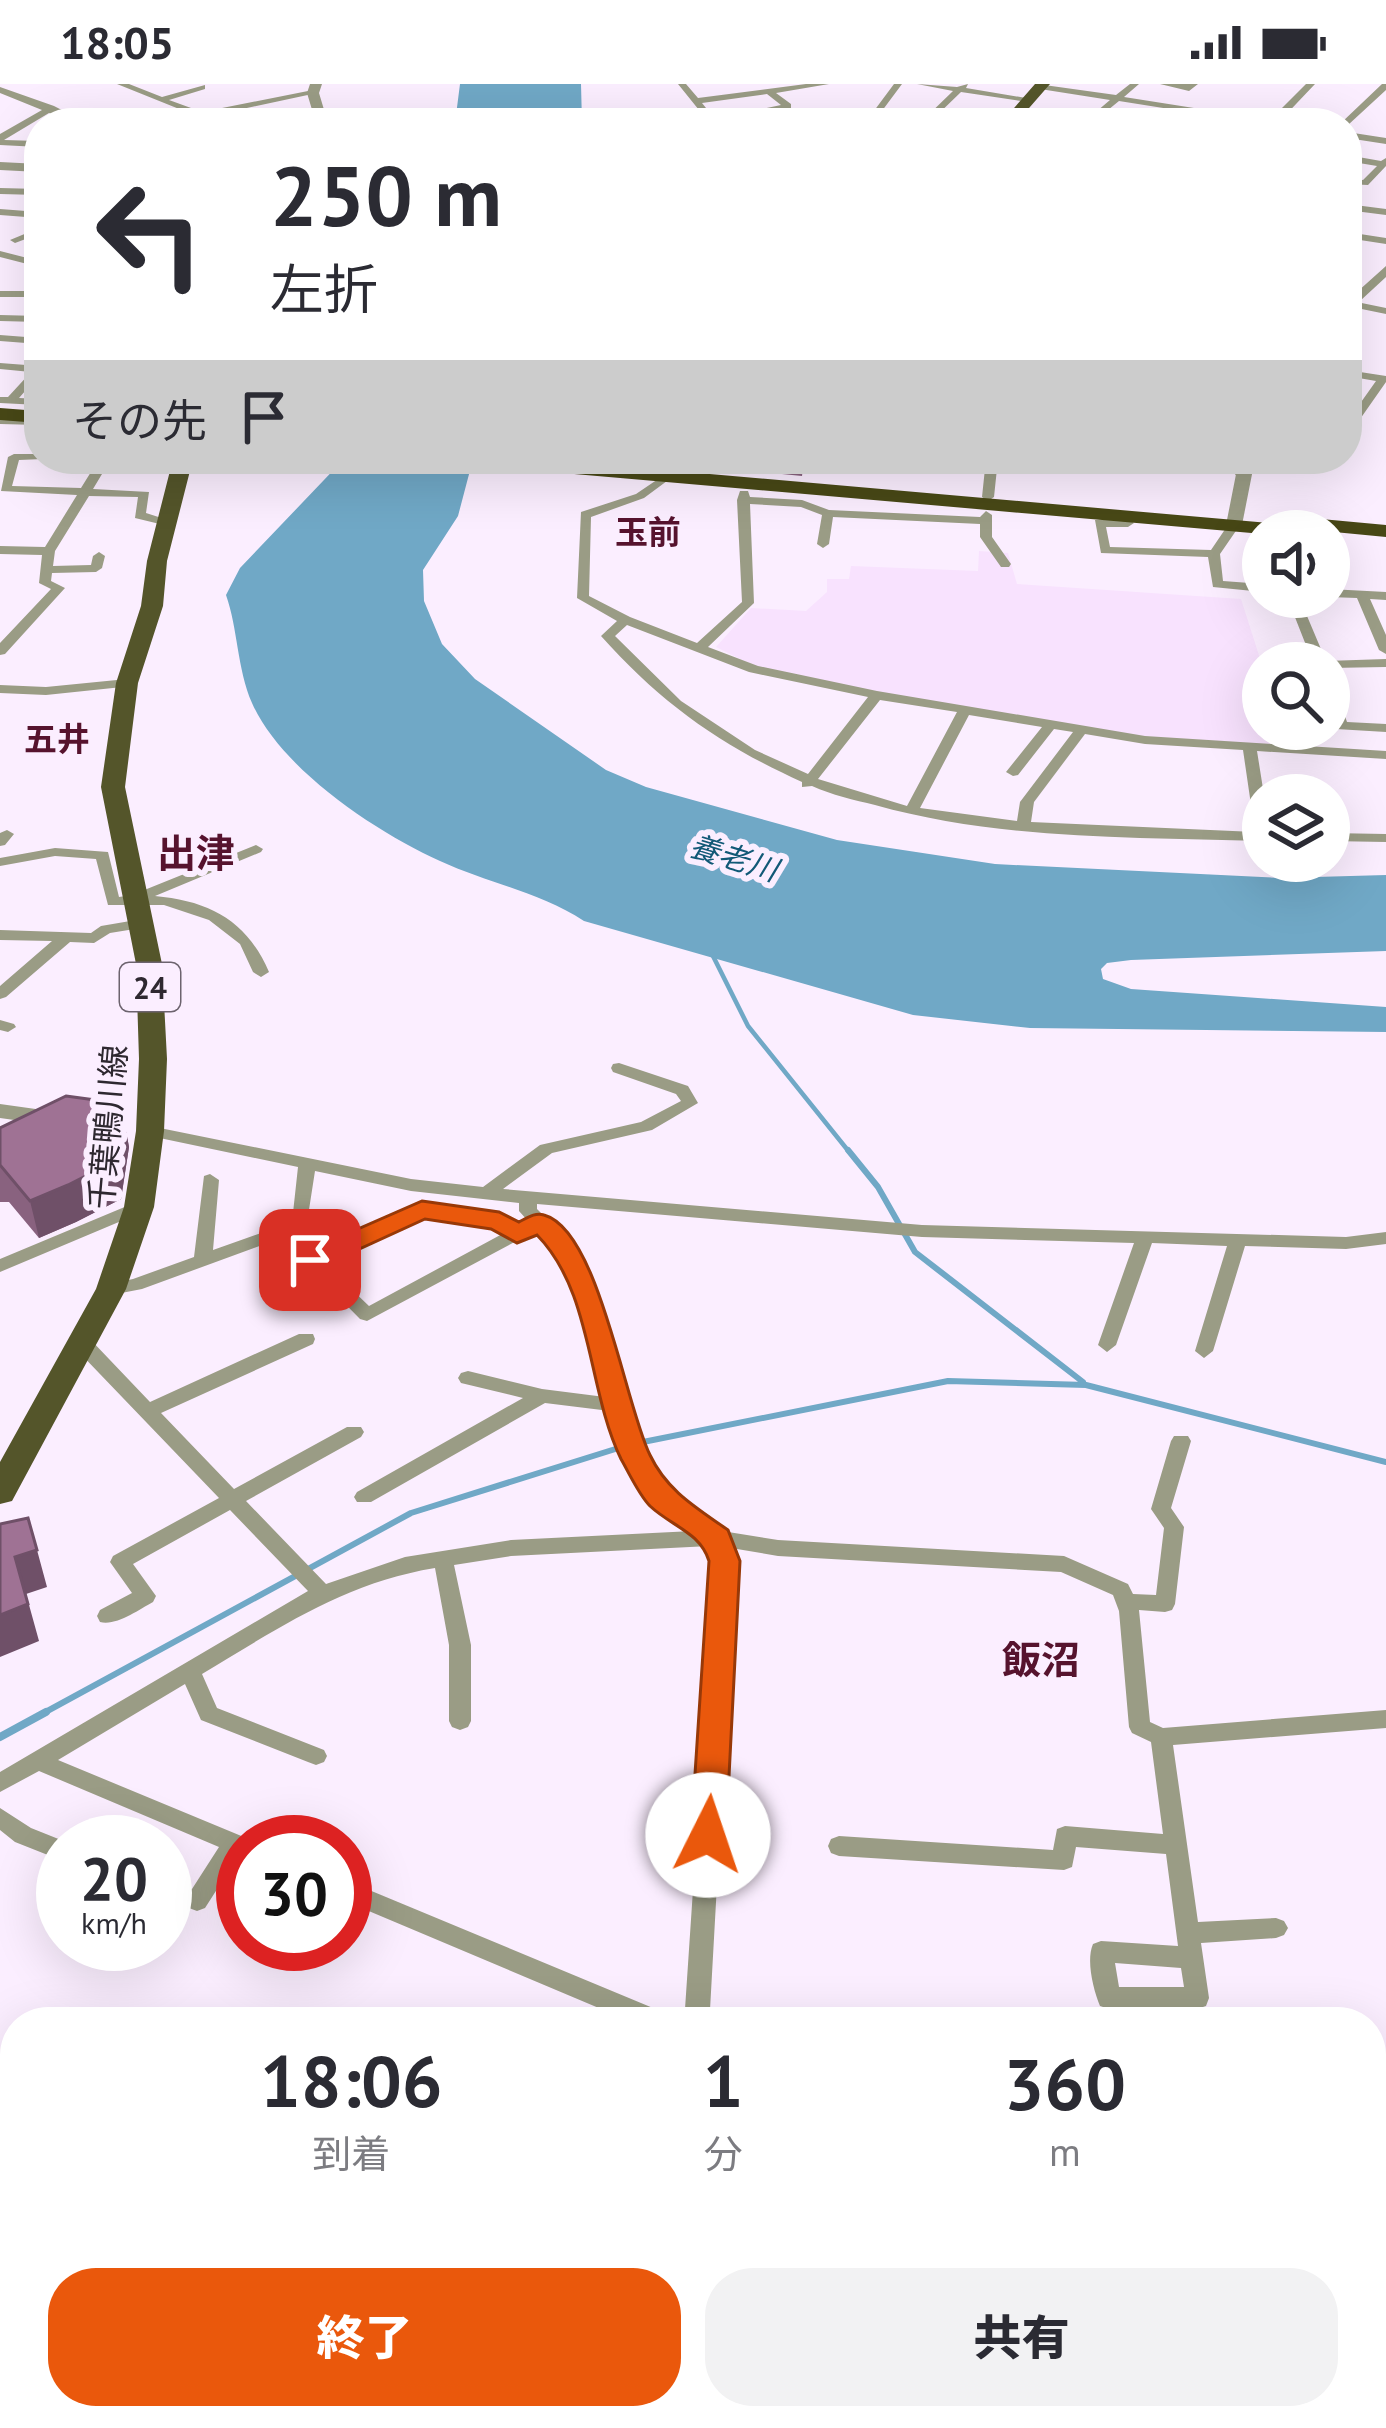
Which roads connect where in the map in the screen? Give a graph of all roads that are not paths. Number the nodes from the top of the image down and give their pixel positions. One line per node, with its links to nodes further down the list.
1 (141, 84): 12 (street)
2 (682, 84): 23 (street)
3 (750, 84): 18 (street)
4 (825, 84): 17 (street)
5 (921, 84): 14 (street)
6 (1135, 84): 22 (street)
7 (1164, 84): 8 (street)
8 (1194, 84)
9 (1311, 84): 34 (street)
10 (1042, 85): 21 (main road); 22 (street)
11 (1386, 85): 35 (street)
12 (125, 86): 20 (street)
13 (202, 87): 20 (street)
14 (961, 87): 21 (street); 30 (street)
15 (314, 88): 27 (street)
16 (0, 90): 19 (street)
17 (770, 93): 18 (street); 29 (street)
18 (757, 94): 23 (street)
19 (13, 95): 24 (street); 25 (street)
20 (163, 99): 26 (street)
21 (1028, 99): 31 (main road)
22 (1113, 99): 32 (street); 33 (street)
23 (696, 101): 28 (street)
24 (0, 102)
25 (51, 108)
26 (188, 108)
27 (230, 108)
28 (702, 108)
29 (779, 108)
30 (939, 108)
31 (1020, 108)
32 (1103, 108)
33 (1173, 108)
34 (1287, 108)
35 (1362, 108)
36 (1385, 162): 37 (street)
37 (1362, 183)
38 (24, 237): 39 (street)
39 (15, 240)
40 (1386, 271): 41 (street)
41 (1362, 293)
42 (1384, 378): 45 (street)
43 (24, 385): 44 (street)
44 (2, 409)
45 (1362, 409)
46 (24, 458): 56 (street)
47 (96, 474): 58 (street)
48 (179, 474): 61 (main road, 千葉鴨川線 / 24)
49 (668, 474): 78 (street)
50 (693, 474): 57 (highway)
51 (723, 474): 59 (highway)
52 (990, 474): 59 (street)
53 (1241, 474): 55 (street)
54 (1244, 474): 55 (street)
55 (1244, 478): 62 (street)
56 (3, 482): 58 (street)
57 (745, 491): 59 (highway); 60 (street); 79 (street)
58 (83, 495): 61 (street); 69 (street)
59 (987, 507): 60 (street); 62 (highway); 72 (street)
60 (828, 513): 67 (street)
61 (168, 522): 84 (main road, 千葉鴨川線 / 24)
62 (1236, 522): 64 (highway); 66 (highway); 70 (street)
63 (1128, 523): 70 (street)
64 (1242, 523)
65 (1350, 534): 66 (highway)
66 (1386, 535)
67 (823, 544)
68 (0, 550): 69 (street)
69 (49, 551): 73 (street)
70 (1214, 554): 74 (street)
71 (99, 556): 73 (street)
72 (1005, 564)
73 (47, 570): 81 (street)
74 (1242, 586)
75 (1350, 594): 76 (street)
76 (1362, 595): 77 (street); 80 (street)
77 (1386, 596)
78 (625, 620): 79 (street); 96 (street)
79 (700, 647): 86 (street)
80 (1386, 650)
81 (0, 651)
82 (1350, 663): 83 (street)
83 (1386, 663)
84 (127, 683): 85 (street); 104 (main road, 千葉鴨川線 / 24)
85 (0, 689)
86 (877, 695): 87 (street); 96 (street)
87 (965, 710): 88 (street); 97 (street)
88 (1051, 724): 91 (street); 95 (street)
89 (1350, 726): 90 (street)
90 (1386, 728)
91 (1082, 729): 92 (street); 98 (street)
92 (1242, 746)
93 (1300, 750): 94 (street)
94 (1386, 755)
95 (1013, 772)
96 (807, 784): 97 (street)
97 (910, 812): 98 (street)
98 (1023, 827): 99 (street)
99 (1242, 834)
100 (1350, 837): 101 (street)
101 (1386, 838)
102 (256, 849): 104 (street)
103 (0, 862): 104 (street)
104 (139, 911): 106 (street); 107 (street); 112 (main road, 千葉鴨川線 / 24)
105 (0, 935): 106 (street)
106 (66, 937): 108 (street)
107 (261, 972)
108 (0, 994)
109 (619, 1068): 115 (street)
110 (0, 1112): 111 (street)
111 (86, 1123)
112 (139, 1130): 113 (street); 117 (main road, 千葉鴨川線 / 24)
113 (307, 1165): 115 (street); 123 (street)
114 (210, 1180): 123 (street)
115 (485, 1194): 116 (street)
116 (528, 1198): 118 (street); 120 (street)
117 (140, 1208): 124 (street); 125 (main road, 千葉鴨川線 / 24)
118 (539, 1222): 119 (street); 132 (street)
119 (517, 1234): 119 (street)
120 (1145, 1237): 122 (street); 128 (street)
121 (1386, 1238): 122 (street)
122 (1238, 1240): 129 (street)
123 (202, 1260): 125 (street)
124 (0, 1266)
125 (111, 1289): 127 (main road, 千葉鴨川線 / 24)
126 (306, 1339): 133 (street)
127 (82, 1343): 133 (street); 136 (main road, 千葉鴨川線 / 24)
128 (1106, 1345)
129 (1204, 1351)
130 (468, 1378): 131 (street)
131 (542, 1396): 132 (street); 137 (street)
132 (617, 1405): 139 (street)
133 (147, 1411): 138 (street)
134 (354, 1432): 138 (street)
135 (1181, 1441): 142 (street)
136 (0, 1492)
137 (364, 1497)
138 (233, 1500): 141 (street); 143 (street)
139 (718, 1538): 140 (street); 142 (street); 161 (street)
140 (443, 1559): 141 (street); 146 (street)
141 (322, 1592): 144 (street)
142 (1125, 1601): 147 (street)
143 (107, 1616)
144 (190, 1671): 148 (street); 149 (street)
145 (1386, 1719): 147 (street)
146 (460, 1721)
147 (1161, 1737): 155 (street)
148 (316, 1756)
149 (38, 1761): 150 (street); 152 (street)
150 (0, 1783)
151 (0, 1817): 153 (street)
152 (216, 1835)
153 (36, 1840)
154 (839, 1846): 155 (street)
155 (1176, 1846): 159 (street)
156 (216, 1876): 157 (street)
157 (192, 1899)
158 (372, 1901): 160 (street)
159 (1276, 1928)
160 (623, 2007)
161 (699, 2007)

